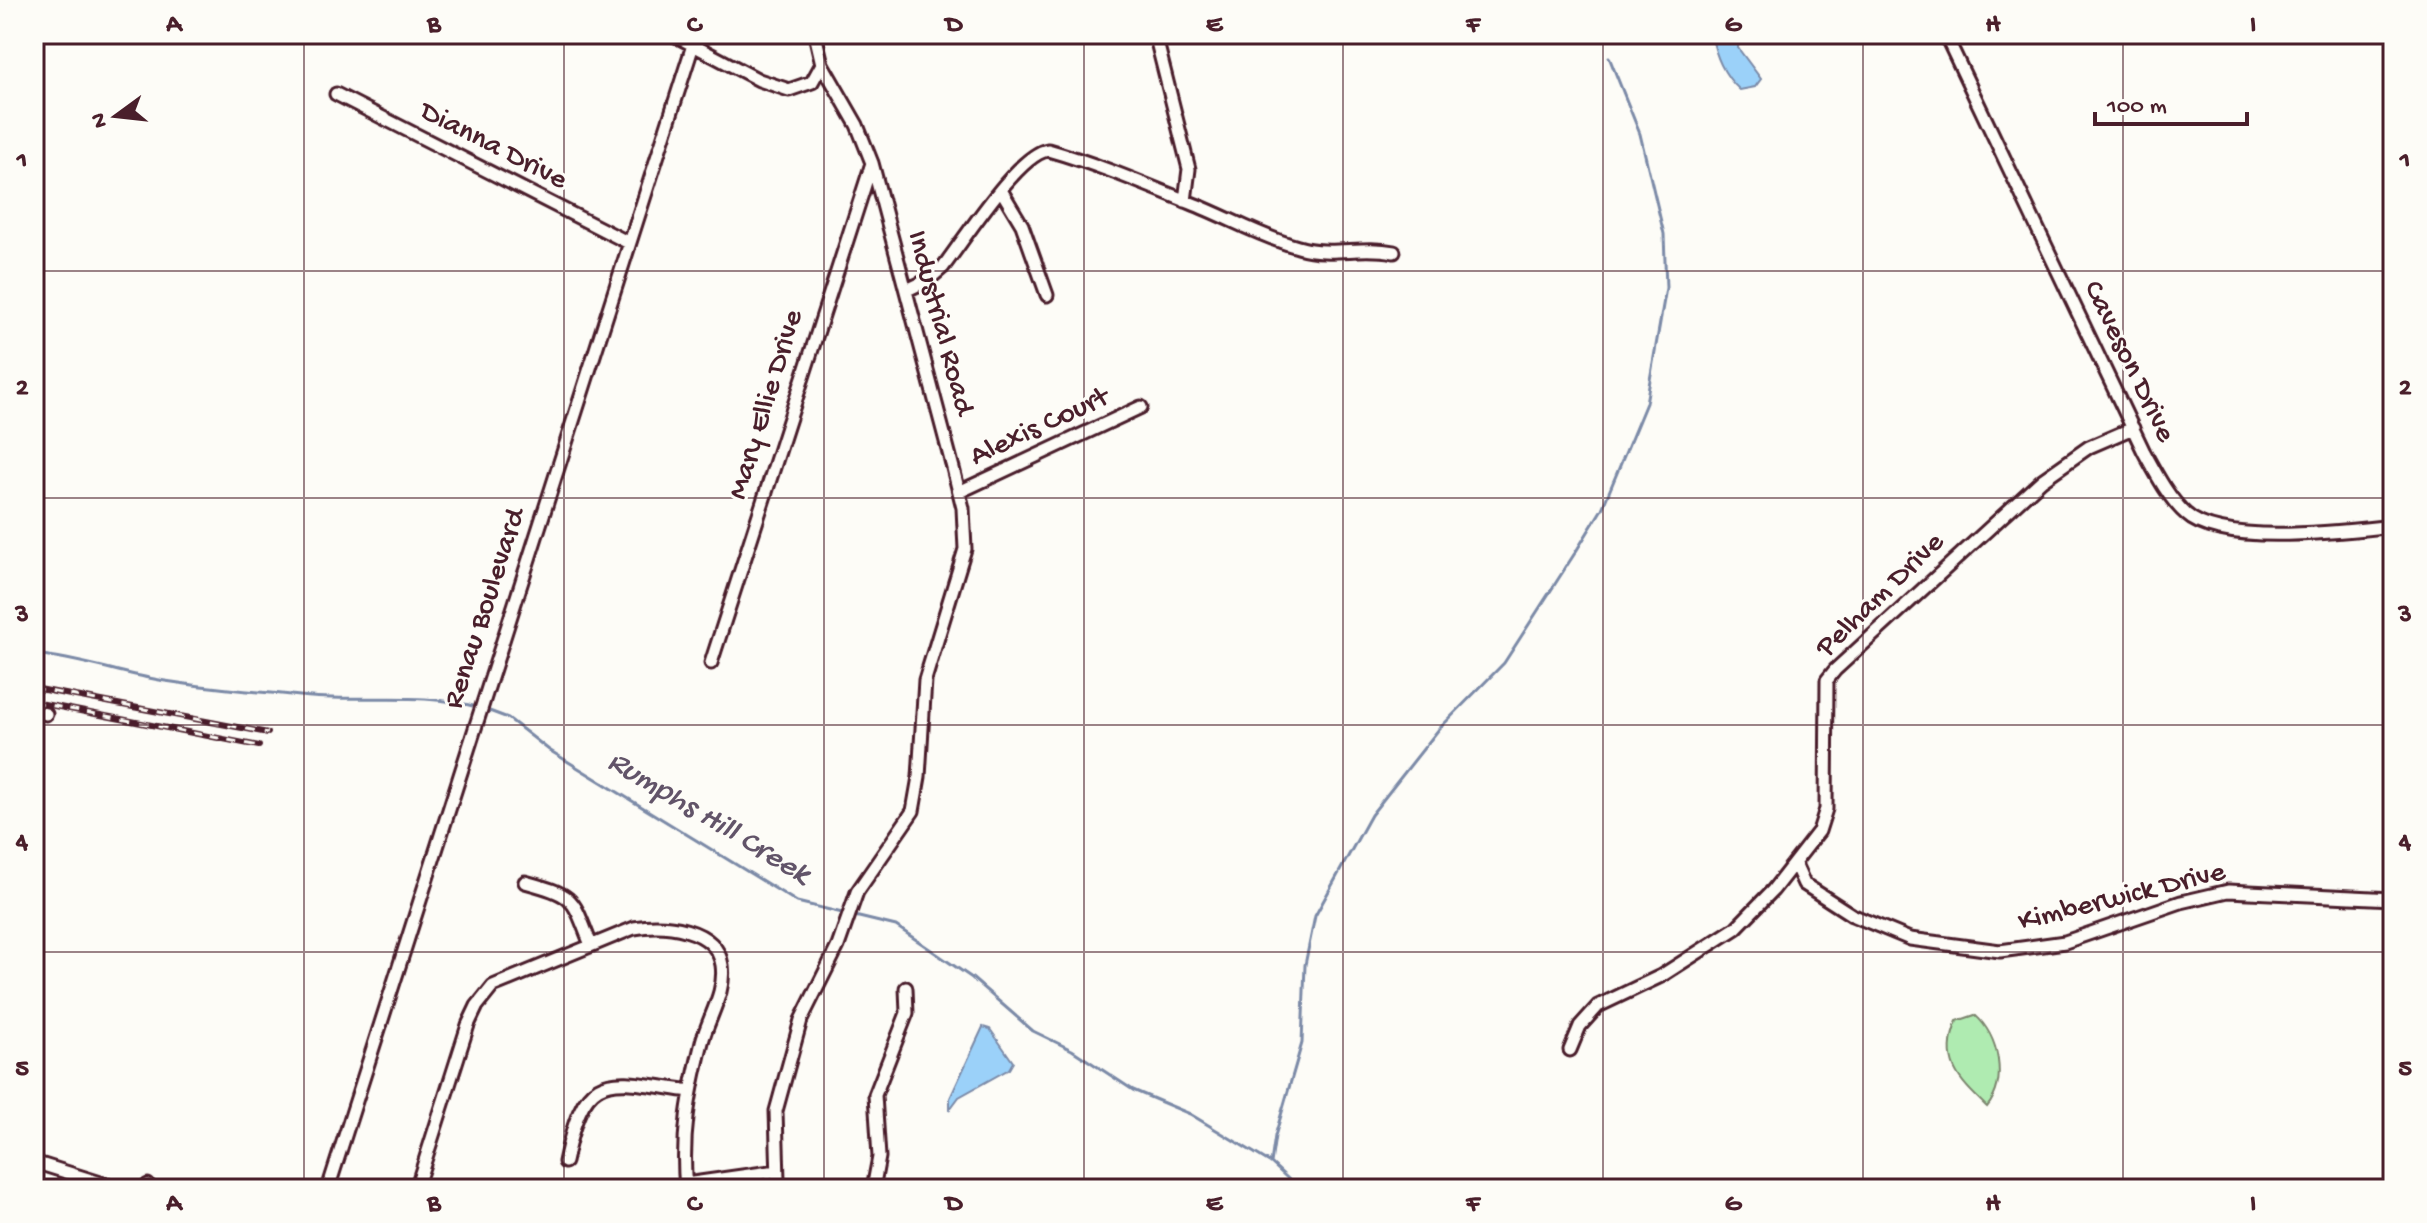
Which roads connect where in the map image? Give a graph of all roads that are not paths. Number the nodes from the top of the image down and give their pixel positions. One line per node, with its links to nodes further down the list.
1 (672, 34): 5 (street)
2 (815, 34): 6 (street, Industrial Road)
3 (1155, 34): 10 (street)
4 (1945, 34): 16 (street, Caveson Drive)
5 (693, 45): 6 (street); 11 (street, Renau Boulevard)
6 (822, 64): 8 (street, Industrial Road)
7 (336, 94): 11 (street, Dianna Drive)
8 (872, 163): 13 (street, Industrial Road); 19 (street, Mary Ellie Drive)
9 (1001, 190): 10 (street); 13 (street); 14 (street)
10 (1185, 201): 12 (street)
11 (629, 243): 32 (street, Renau Boulevard)
12 (1394, 252)
13 (907, 290): 17 (street, Industrial Road)
14 (1047, 295)
15 (1141, 407): 17 (street, Alexis Court)
16 (2133, 428): 18 (street, Caveson Drive); 20 (street, Pelham Drive)
17 (959, 492): 29 (street, Industrial Road)
18 (2393, 526)
19 (711, 663)
20 (1795, 864): 22 (street, Kimberwick Drive); 25 (street, Pelham Drive)
21 (525, 882): 23 (street)
22 (2393, 899)
23 (591, 945): 26 (street); 33 (street)
24 (906, 988): 35 (street)
25 (1570, 1050)
26 (690, 1091): 28 (street); 30 (street)
27 (34, 1162): 31 (street)
28 (565, 1162)
29 (777, 1171): 30 (street); 34 (street, Industrial Road)
30 (686, 1187)
31 (120, 1189)
32 (328, 1189)
33 (416, 1189)
34 (775, 1189)
35 (873, 1189)

